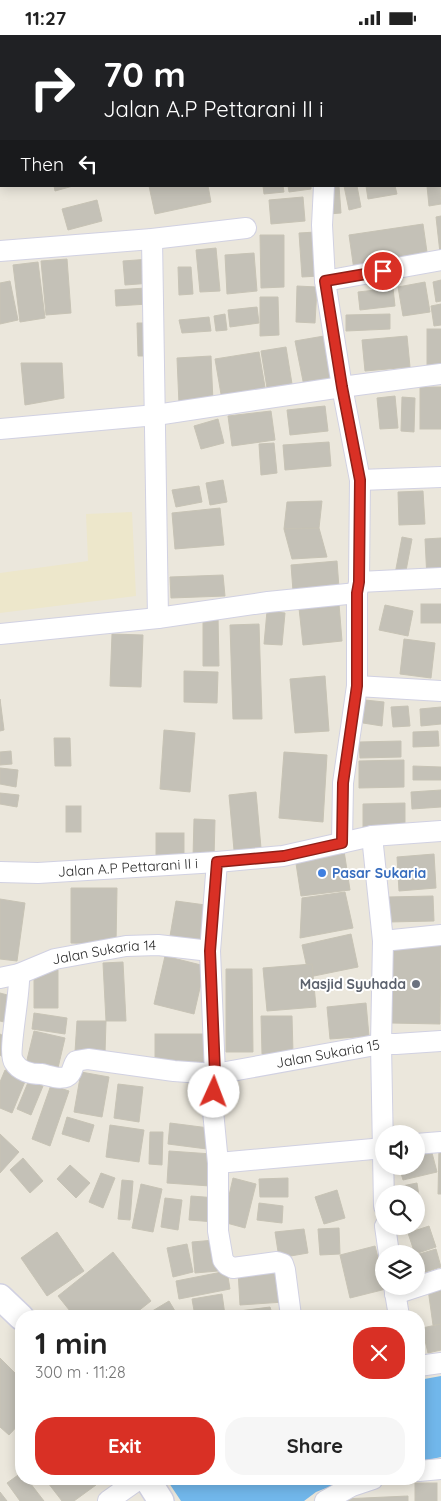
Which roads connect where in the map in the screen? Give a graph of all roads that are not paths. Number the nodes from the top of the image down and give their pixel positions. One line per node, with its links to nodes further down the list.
1 (324, 187): 6 (street)
2 (246, 228): 3 (street)
3 (152, 239): 4 (street); 9 (street)
4 (0, 251)
5 (441, 260): 6 (street)
6 (325, 281): 8 (street)
7 (441, 374): 8 (street)
8 (342, 387): 9 (street); 12 (street)
9 (156, 415): 10 (street); 15 (street)
10 (0, 429)
11 (441, 477): 12 (street)
12 (360, 480): 14 (street)
13 (441, 578): 14 (street)
14 (358, 587): 15 (street); 17 (street)
15 (158, 618): 16 (street)
16 (0, 634)
17 (357, 686): 18 (street); 21 (street)
18 (441, 691)
19 (441, 831): 20 (street, Jalan A.P Pettarani II i)
20 (372, 836): 21 (street, Jalan A.P Pettarani II i); 25 (street)
21 (342, 843): 22 (street, Jalan A.P Pettarani II i)
22 (217, 862): 23 (street, Jalan A.P Pettarani II i); 26 (street)
23 (0, 872)
24 (441, 935): 25 (street)
25 (383, 941): 29 (street)
26 (210, 951): 27 (street, Jalan Sukaria 14); 30 (street)
27 (10, 976): 30 (street, Jalan Sukaria 15)
28 (441, 1041): 29 (street, Jalan Sukaria 15)
29 (381, 1044): 30 (street, Jalan Sukaria 15); 31 (street)
30 (215, 1073): 35 (street)
31 (383, 1125)
32 (441, 1142): 33 (street)
33 (425, 1143)
34 (375, 1149): 35 (street)
35 (218, 1163): 40 (street)
36 (441, 1279): 37 (street)
37 (425, 1283)
38 (396, 1295): 41 (street)
39 (0, 1297): 42 (street)
40 (290, 1310)
41 (398, 1310)
42 (15, 1311)
43 (441, 1363): 44 (street)
44 (425, 1365)
45 (441, 1469): 46 (street)
46 (425, 1470)
47 (355, 1485): 50 (street)
48 (149, 1486): 49 (street)
49 (108, 1501)
50 (325, 1501)

